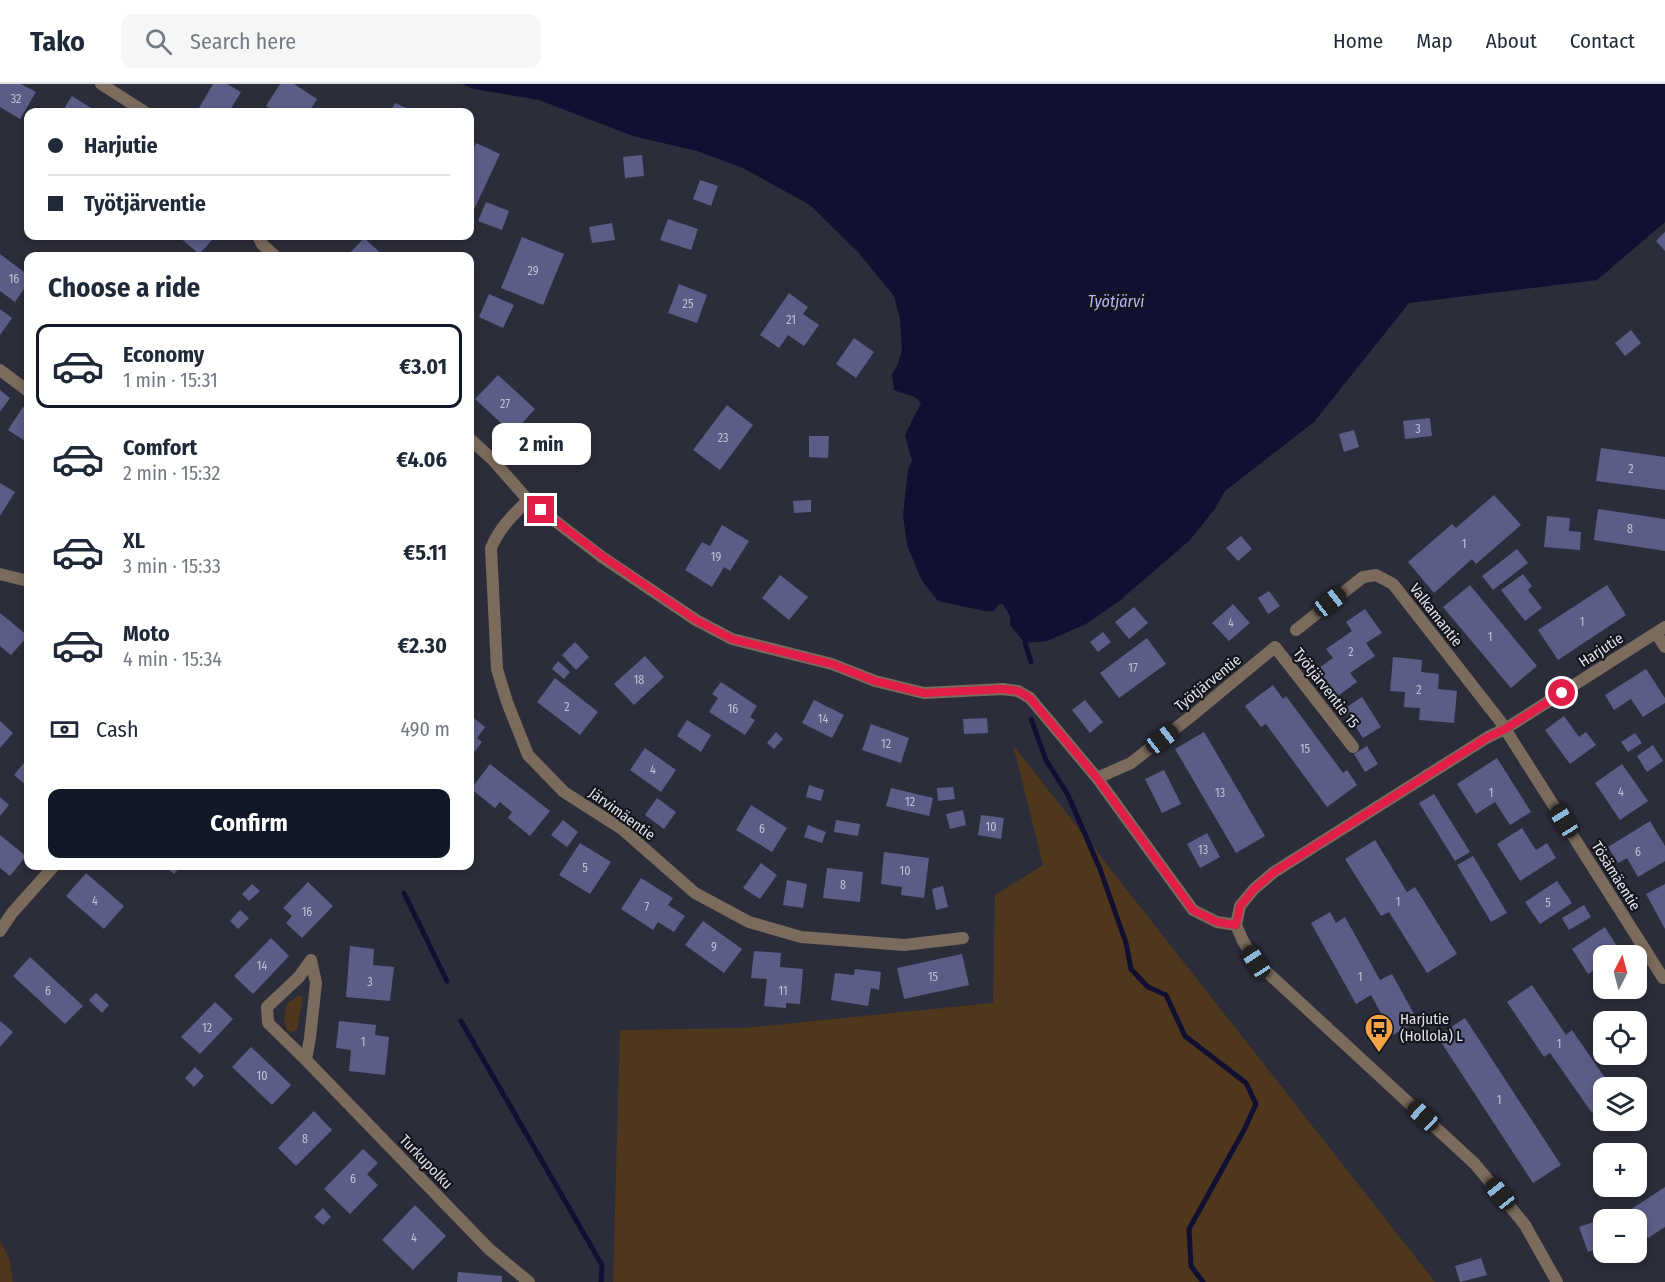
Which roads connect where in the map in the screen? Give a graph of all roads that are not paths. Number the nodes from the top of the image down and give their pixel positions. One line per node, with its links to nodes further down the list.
1 (101, 84): 2 (street)
2 (139, 108)
3 (260, 240): 4 (street)
4 (271, 252)
5 (0, 370): 6 (street)
6 (24, 388)
7 (474, 443): 8 (street)
8 (528, 500): 17 (street); 21 (street, Järvimäentie)
9 (0, 574): 10 (street)
10 (24, 580)
11 (1296, 630): 15 (street, Valkamantie)
12 (1661, 630): 14 (street); 15 (street, Harjutie)
13 (1275, 647): 16 (street, Työtjärventie 15); 17 (street, Työtjärventie)
14 (1665, 647)
15 (1505, 729): 19 (street, Harjutie); 22 (street, Tösämäentie)
16 (1353, 747)
17 (1097, 778): 19 (street)
18 (50, 870): 20 (street)
19 (1236, 925): 25 (street)
20 (0, 931)
21 (963, 938)
22 (1664, 978)
23 (306, 1060): 23 (street, Turkupolku); 24 (street, Turkupolku)
24 (529, 1282)
25 (1557, 1282)

